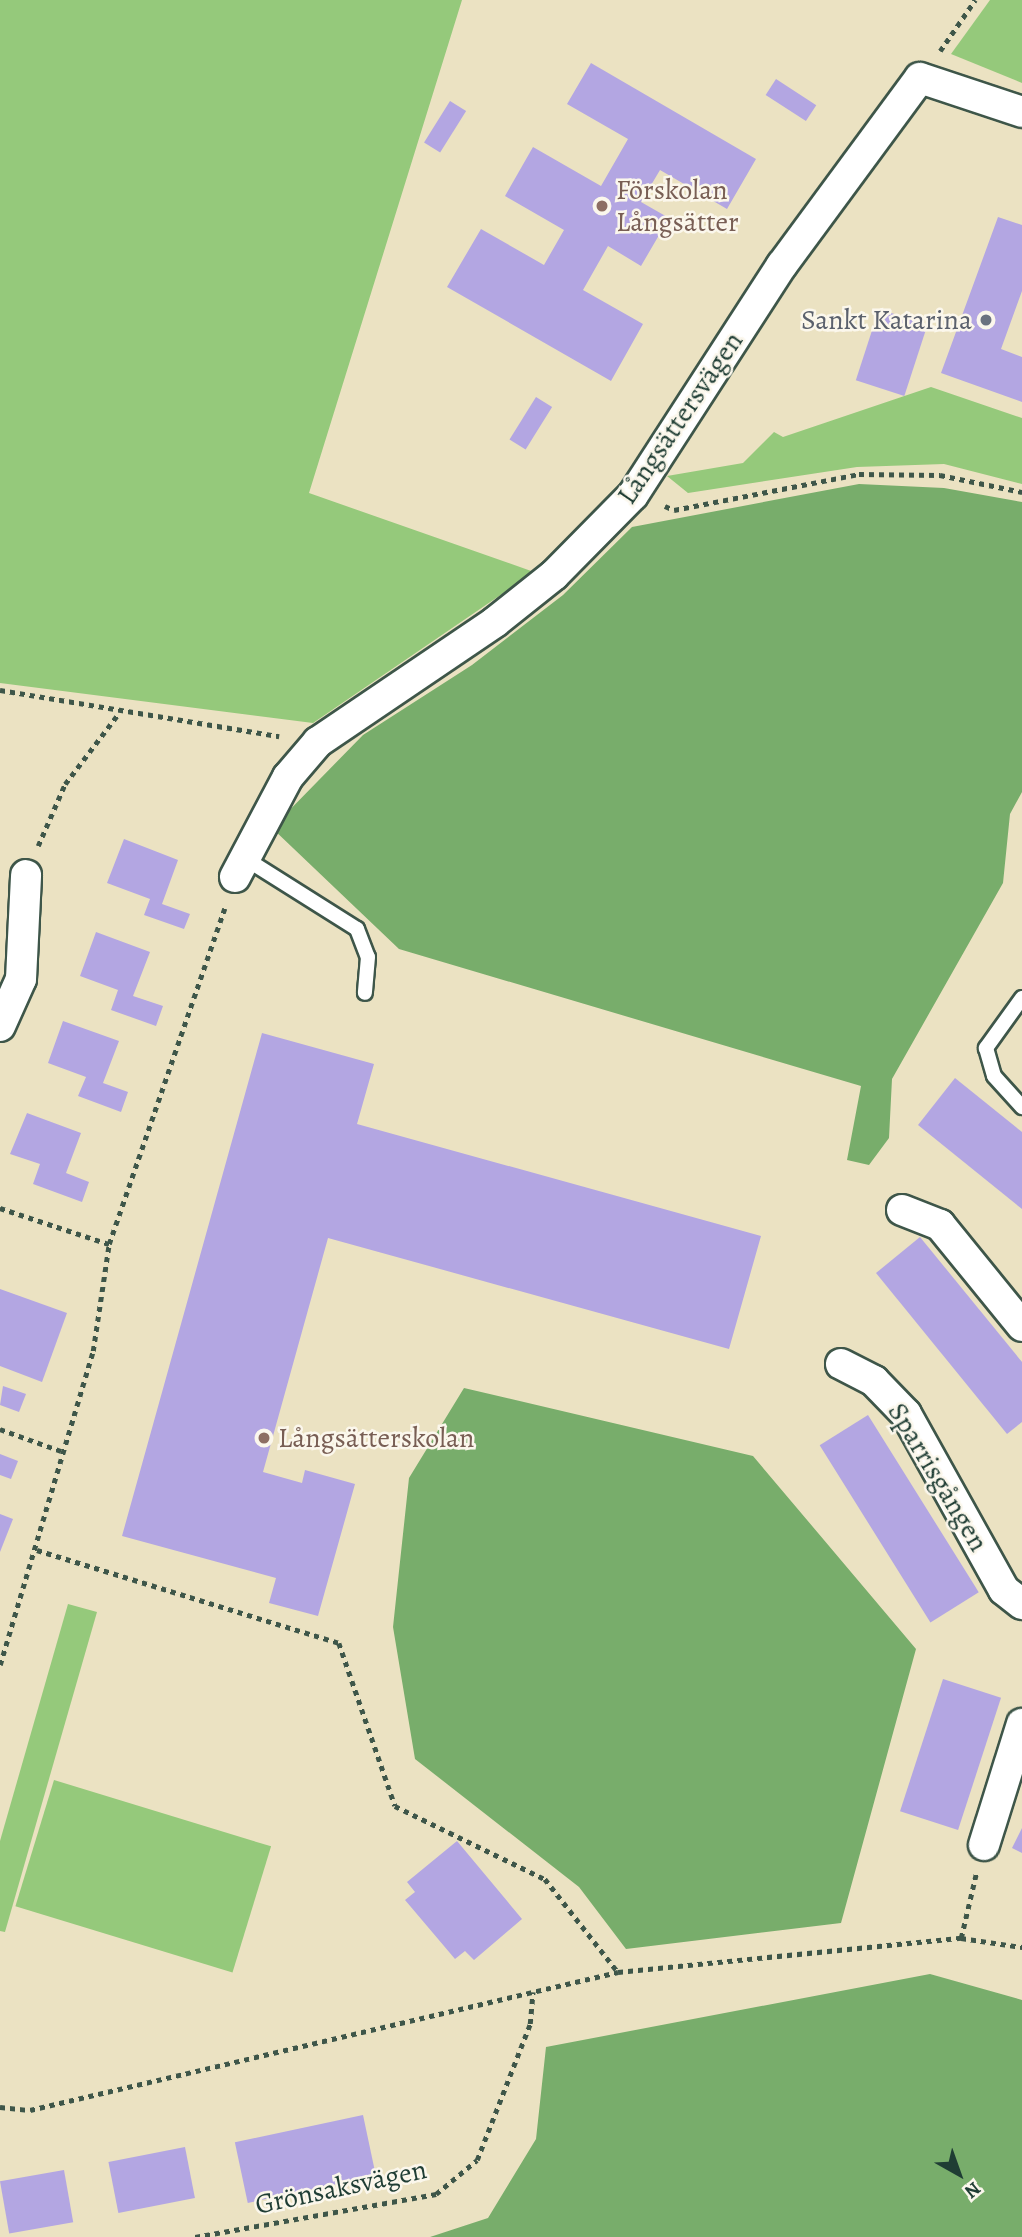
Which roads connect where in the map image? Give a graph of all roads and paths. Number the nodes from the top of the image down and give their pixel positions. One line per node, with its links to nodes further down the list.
1 (975, 0): 2 (path)
2 (920, 78): 3 (street); 5 (street, Långsättersvägen)
3 (1022, 112)
4 (1022, 492): 5 (path)
5 (633, 495): 8 (street, Långsättersvägen)
6 (0, 690): 7 (path)
7 (118, 713): 8 (path); 10 (path)
8 (318, 742): 9 (street, Långsättersvägen)
9 (241, 868): 11 (lane); 17 (path)
10 (26, 875): 13 (street)
11 (365, 993)
12 (1018, 1002): 14 (lane)
13 (0, 1026)
14 (1022, 1107)
15 (0, 1208): 17 (path)
16 (902, 1210): 18 (street)
17 (109, 1244): 21 (path)
18 (1022, 1326)
19 (841, 1364): 23 (street, Sparrisgången)
20 (0, 1429): 21 (path)
21 (61, 1451): 22 (path)
22 (37, 1550): 24 (path); 29 (path)
23 (1022, 1604)
24 (0, 1665)
25 (1022, 1724): 26 (street)
26 (984, 1845): 27 (path)
27 (961, 1938): 28 (path); 29 (path)
28 (1022, 1947)
29 (618, 1972): 30 (path)
30 (533, 1992): 31 (path); 32 (path, Grönsaksvägen)
31 (0, 2107)
32 (195, 2237)

